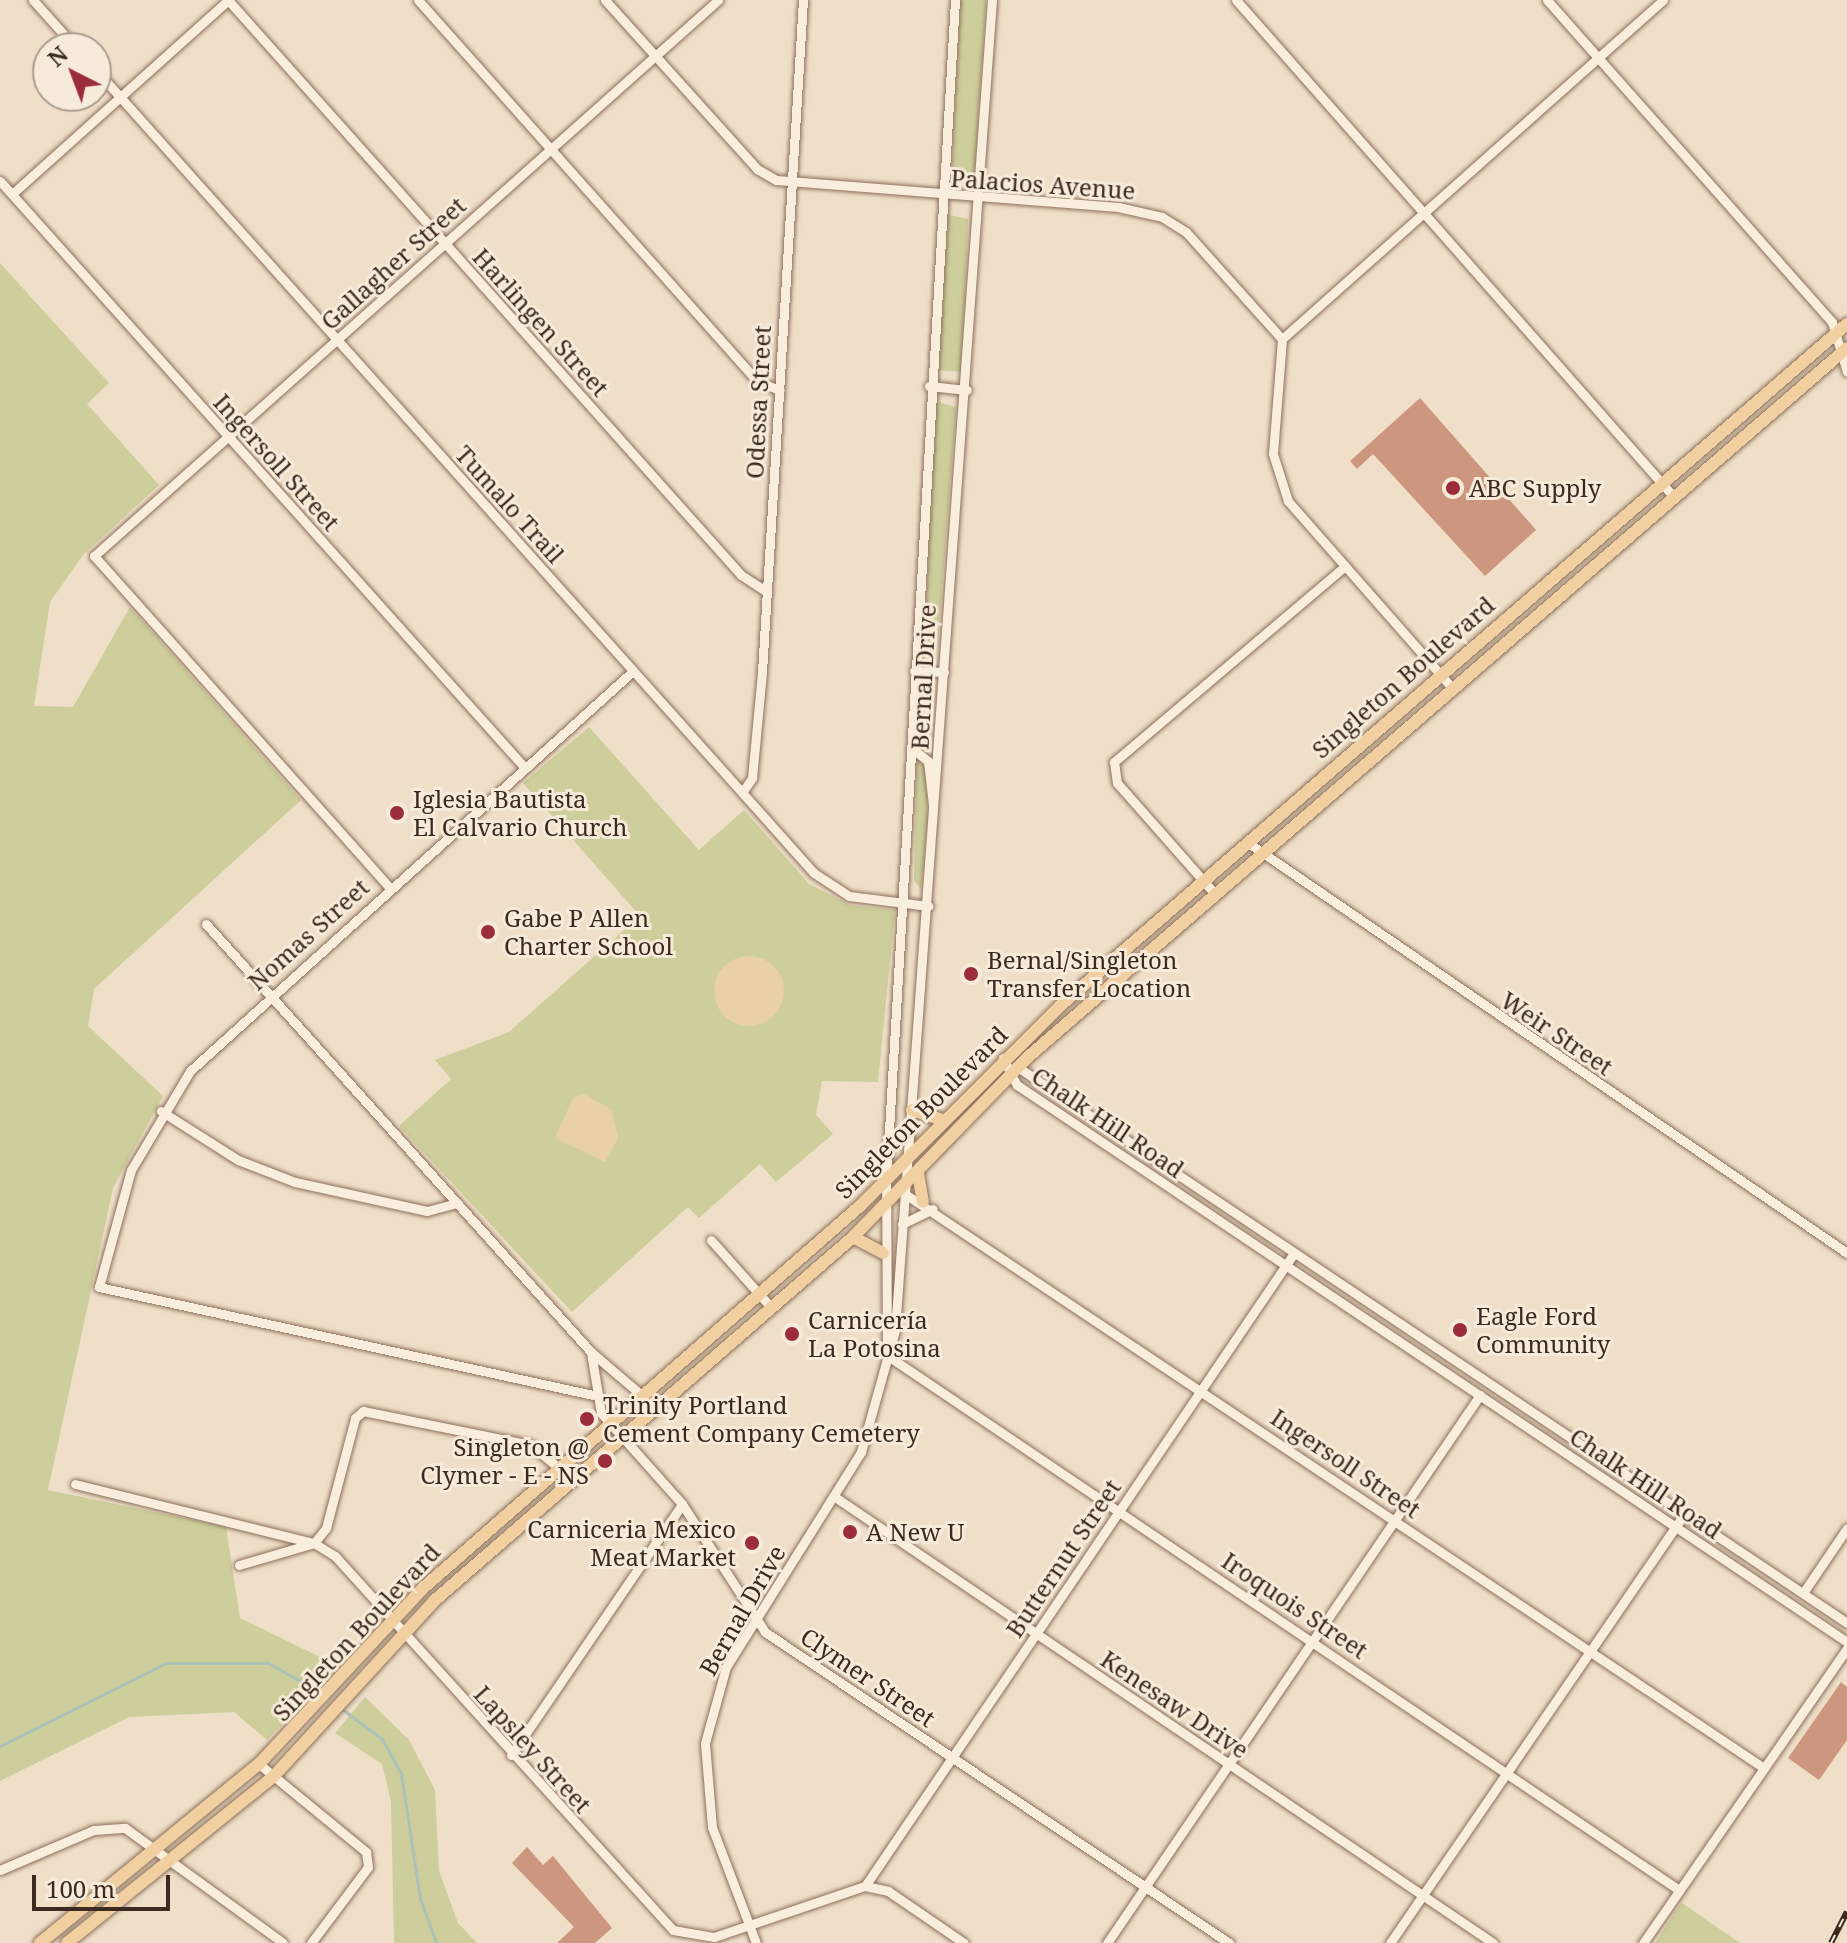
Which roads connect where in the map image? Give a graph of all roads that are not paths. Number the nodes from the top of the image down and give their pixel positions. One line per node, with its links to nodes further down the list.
1 (33, 0): 13 (street)
2 (228, 0): 17 (street); 25 (street, Harlingen Street)
3 (418, 0): 18 (street)
4 (605, 0): 14 (street, Palacios Avenue)
5 (718, 0): 14 (street, Gallagher Street)
6 (793, 0): 12 (street, Odessa Street)
7 (955, 0): 22 (street, Bernal Drive)
8 (992, 0): 23 (street, Bernal Drive)
9 (1236, 0): 24 (street)
10 (1547, 0): 15 (street)
11 (1663, 0): 15 (street)
12 (803, 5): 20 (street, Odessa Street)
13 (62, 32)
14 (655, 56): 18 (street, Gallagher Street); 20 (street, Palacios Avenue)
15 (1598, 58): 24 (street); 27 (street)
16 (112, 87): 17 (street, Tumalo Trail)
17 (120, 96): 21 (street); 29 (street, Tumalo Trail)
18 (550, 149): 25 (street, Gallagher Street); 33 (street)
19 (0, 181): 21 (street, Ingersoll Street)
20 (790, 185): 22 (street, Palacios Avenue); 33 (street, Odessa Street)
21 (12, 194): 35 (street, Ingersoll Street)
22 (941, 197): 23 (street, Palacios Avenue); 32 (street, Bernal Drive)
23 (980, 199): 28 (street, Palacios Avenue); 34 (street, Bernal Drive)
24 (1423, 213): 28 (street); 36 (street)
25 (445, 244): 29 (street, Gallagher Street); 39 (street, Harlingen Street)
26 (1847, 324): 27 (main road, Singleton Boulevard)
27 (1834, 335): 30 (street); 36 (main road, Singleton Boulevard)
28 (1282, 339): 38 (street)
29 (337, 341): 35 (street, Gallagher Street); 42 (street, Tumalo Trail)
30 (1842, 352): 31 (street); 37 (main road, Singleton Boulevard)
31 (1847, 372)
32 (929, 386): 34 (street); 43 (street, Bernal Drive)
33 (780, 390): 39 (street, Odessa Street)
34 (967, 390): 44 (street, Bernal Drive)
35 (228, 437): 48 (street, Ingersoll Street); 54 (street, Gallagher Street)
36 (1662, 484): 37 (street); 40 (main road, Singleton Boulevard)
37 (1674, 497): 41 (main road, Singleton Boulevard)
38 (1345, 566): 45 (street); 53 (street)
39 (767, 592): 49 (street, Odessa Street)
40 (1499, 624): 41 (main road); 45 (main road, Singleton Boulevard)
41 (1510, 637): 46 (main road, Singleton Boulevard)
42 (633, 671): 48 (street, Nomas Street); 49 (street, Tumalo Trail)
43 (914, 671): 44 (street); 47 (street, Bernal Drive)
44 (944, 672): 50 (street, Bernal Drive)
45 (1440, 674): 46 (street); 51 (main road, Singleton Boulevard)
46 (1452, 688): 52 (main road, Singleton Boulevard)
47 (913, 749): 50 (street); 56 (street, Bernal Drive)
48 (525, 768): 54 (street, Nomas Street)
49 (743, 791): 56 (street, Tumalo Trail)
50 (935, 812): 57 (street, Bernal Drive)
51 (1247, 842): 52 (street, Weir Street); 53 (main road, Singleton Boulevard)
52 (1260, 855): 55 (main road, Singleton Boulevard); 78 (street, Weir Street)
53 (1203, 880): 55 (street); 60 (main road, Singleton Boulevard)
54 (390, 888): 59 (street, Nomas Street)
55 (1215, 894): 61 (main road, Singleton Boulevard)
56 (903, 902): 57 (street, Tumalo Trail); 67 (street, Bernal Drive)
57 (928, 906): 62 (street, Bernal Drive)
58 (206, 924): 59 (street)
59 (270, 996): 63 (street, Nomas Street); 70 (street)
60 (1003, 1058): 61 (street, Chalk Hill Road); 64 (main road, Singleton Boulevard)
61 (1014, 1072): 66 (main road, Singleton Boulevard); 77 (street, Chalk Hill Road); 79 (street, Chalk Hill Road)
62 (912, 1110): 64 (main road); 65 (street, Bernal Drive)
63 (161, 1111): 70 (street); 90 (street, Nomas Street)
64 (943, 1120): 65 (main road, Singleton Boulevard)
65 (907, 1160): 67 (main road, Singleton Boulevard); 68 (street, Bernal Drive)
66 (918, 1174): 68 (main road, Singleton Boulevard); 69 (main road)
67 (886, 1182): 71 (street, Bernal Drive); 80 (main road, Singleton Boulevard)
68 (905, 1191): 69 (street, Ingersoll Street); 71 (main road, Singleton Boulevard); 73 (street, Bernal Drive)
69 (923, 1202): 72 (street, Ingersoll Street)
70 (456, 1203): 83 (street)
71 (885, 1207): 74 (main road, Singleton Boulevard); 76 (street, Bernal Drive)
72 (936, 1210): 73 (street); 88 (street, Ingersoll Street)
73 (902, 1224): 85 (street, Bernal Drive)
74 (853, 1237): 76 (main road); 81 (main road, Singleton Boulevard)
75 (711, 1240): 80 (street)
76 (883, 1253): 85 (street, Bernal Drive)
77 (1294, 1253): 79 (street, Butternut Street); 82 (street, Chalk Hill Road)
78 (1847, 1253)
79 (1285, 1266): 84 (street, Chalk Hill Road); 88 (street, Butternut Street)
80 (758, 1291): 81 (street); 89 (main road, Singleton Boulevard)
81 (769, 1305): 93 (main road, Singleton Boulevard)
82 (1425, 1339): 84 (street); 86 (street, Chalk Hill Road)
83 (591, 1352): 89 (street); 90 (street, Clymer Street)
84 (1416, 1352): 87 (street, Chalk Hill Road)
85 (888, 1356): 99 (street, Bernal Drive); 101 (street, Iroquois Street)
86 (1452, 1357): 87 (street); 94 (street, Chalk Hill Road)
87 (1443, 1370): 91 (street, Chalk Hill Road)
88 (1201, 1389): 101 (street, Butternut Street); 103 (street, Ingersoll Street)
89 (639, 1393): 92 (main road, Singleton Boulevard)
90 (593, 1395): 92 (street, Clymer Street)
91 (1480, 1395): 96 (street, Chalk Hill Road); 103 (street)
92 (607, 1421): 93 (street, Clymer Street); 95 (main road, Singleton Boulevard)
93 (618, 1435): 97 (main road, Singleton Boulevard); 100 (street, Clymer Street)
94 (1595, 1453): 96 (street); 102 (street, Chalk Hill Road)
95 (559, 1465): 97 (street); 106 (street); 110 (main road, Singleton Boulevard)
96 (1586, 1467): 104 (street, Chalk Hill Road)
97 (571, 1478): 113 (main road, Singleton Boulevard)
98 (75, 1484): 106 (street, Lapsley Street)
99 (835, 1497): 109 (street, Bernal Drive); 112 (street, Kenesaw Drive)
100 (682, 1504): 109 (street, Clymer Street); 118 (street)
101 (1119, 1511): 112 (street, Butternut Street); 114 (street, Iroquois Street)
102 (1685, 1513): 104 (street); 108 (street, Chalk Hill Road)
103 (1394, 1519): 114 (street); 117 (street, Ingersoll Street)
104 (1675, 1527): 115 (street, Chalk Hill Road); 117 (street)
105 (1847, 1528): 108 (street)
106 (314, 1543): 107 (street); 110 (street, Lapsley Street)
107 (239, 1565)
108 (1803, 1593): 111 (street, Chalk Hill Road)
109 (754, 1619): 119 (street, Clymer Street); 132 (street, Bernal Drive)
110 (390, 1622): 113 (street, Lapsley Street); 121 (main road, Singleton Boulevard)
111 (1847, 1623)
112 (1035, 1634): 119 (street, Butternut Street); 120 (street, Kenesaw Drive)
113 (402, 1635): 118 (street, Lapsley Street); 124 (main road, Singleton Boulevard)
114 (1311, 1641): 120 (street); 123 (street, Iroquois Street)
115 (1847, 1642)
116 (1847, 1648): 122 (street)
117 (1589, 1649): 122 (street, Ingersoll Street); 123 (street)
118 (511, 1755): 132 (street, Lapsley Street)
119 (952, 1756): 128 (street, Butternut Street); 129 (street, Clymer Street)
120 (1229, 1763): 129 (street); 131 (street, Kenesaw Drive)
121 (259, 1764): 124 (street); 125 (main road, Singleton Boulevard)
122 (1764, 1768): 130 (street)
123 (1505, 1771): 130 (street, Iroquois Street); 131 (street)
124 (273, 1777): 126 (main road, Singleton Boulevard); 137 (street)
125 (159, 1848): 126 (street); 127 (street); 133 (main road, Singleton Boulevard)
126 (173, 1859): 134 (main road, Singleton Boulevard); 136 (street)
127 (0, 1870)
128 (865, 1886): 132 (street, Lapsley Street); 139 (street)
129 (1146, 1887): 140 (street); 141 (street, Clymer Street)
130 (1679, 1890): 144 (street)
131 (1422, 1896): 142 (street); 143 (street, Kenesaw Drive)
132 (748, 1925): 138 (street, Bernal Drive)
133 (59, 1927): 134 (street); 135 (main road, Singleton Boulevard)
134 (73, 1941)
135 (40, 1943)
136 (283, 1943)
137 (311, 1943)
138 (756, 1943)
139 (964, 1943)
140 (1107, 1943)
141 (1229, 1943)
142 (1390, 1943)
143 (1493, 1943)
144 (1643, 1943)

